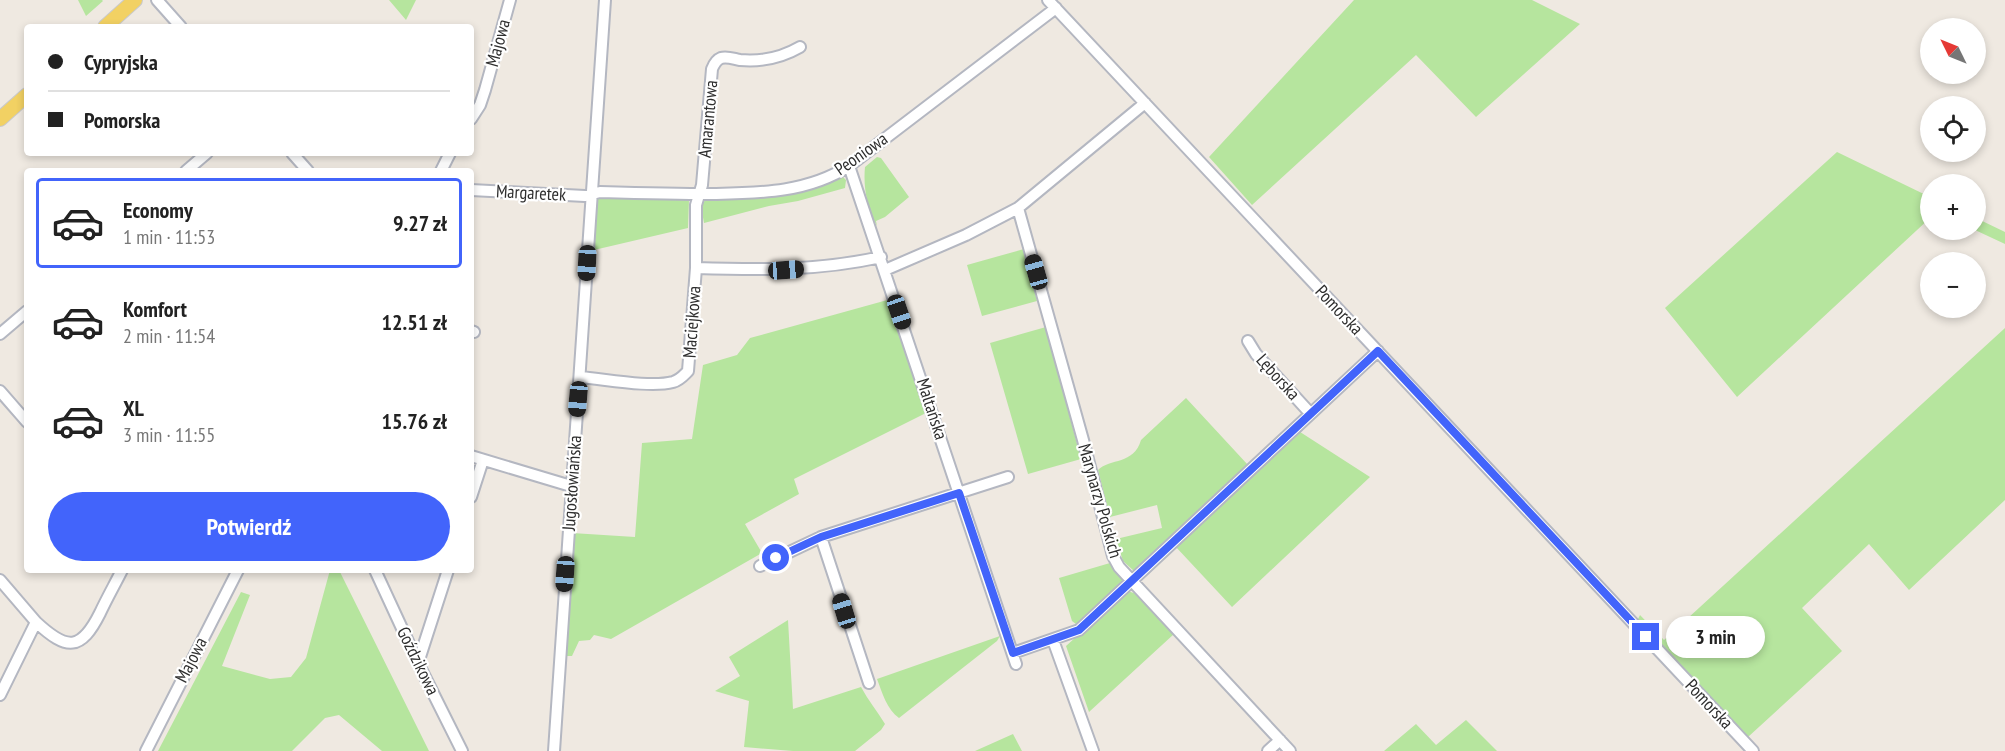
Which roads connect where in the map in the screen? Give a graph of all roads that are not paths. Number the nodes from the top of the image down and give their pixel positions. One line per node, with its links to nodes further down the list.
1 (135, 0): 6 (main road)
2 (157, 0): 7 (street)
3 (510, 0): 11 (street, Majowa)
4 (605, 0): 19 (street, Jugosłowiańska)
5 (1052, 4): 10 (street, Pomorska); 15 (street, Peoniowa)
6 (108, 24)
7 (178, 24)
8 (800, 47): 20 (street, Amarantowa)
9 (24, 98): 12 (main road)
10 (1145, 103): 21 (street); 28 (street, Pomorska)
11 (474, 114)
12 (0, 119)
13 (204, 156): 16 (street)
14 (295, 156): 17 (street)
15 (849, 166): 20 (street, Peoniowa); 22 (street, Maltańska)
16 (190, 168)
17 (305, 168)
18 (474, 190): 19 (street, Margaretek)
19 (592, 194): 20 (street, Peoniowa); 29 (street, Jugosłowiańska)
20 (699, 194): 23 (street, Maciejkowa)
21 (1018, 208): 24 (street); 46 (street, Marynarzy Polskich)
22 (880, 257): 23 (street, Maciejkowa); 24 (street, Maltańska)
23 (696, 268): 29 (street, Maciejkowa)
24 (885, 270): 38 (street, Maltańska)
25 (24, 314): 26 (street)
26 (0, 334)
27 (1248, 341): 31 (street, Lęborska)
28 (1378, 351): 31 (street, Maltańska); 59 (street, Pomorska)
29 (580, 377): 36 (street, Jugosłowiańska)
30 (0, 391): 32 (street)
31 (1310, 413): 46 (street, Maltańska)
32 (24, 419)
33 (474, 457): 34 (street)
34 (483, 459): 36 (street); 37 (street)
35 (1008, 477): 38 (street)
36 (571, 486): 55 (street, Jugosłowiańska)
37 (474, 488)
38 (959, 493): 39 (street); 48 (street, Maltańska)
39 (821, 537): 40 (street); 50 (street)
40 (759, 566)
41 (120, 573): 47 (street)
42 (236, 573): 53 (street, Majowa)
43 (376, 573): 49 (street, Goździkowa)
44 (447, 573): 49 (street)
45 (0, 580): 47 (street)
46 (1132, 581): 48 (street, Maltańska); 52 (street, Marynarzy Polskich)
47 (36, 622): 51 (street)
48 (1053, 640): 56 (street)
49 (418, 663): 54 (street, Goździkowa)
50 (869, 683)
51 (0, 694)
52 (1280, 740): 57 (street); 58 (street, Marynarzy Polskich)
53 (146, 751)
54 (462, 751)
55 (554, 751)
56 (1093, 751)
57 (1268, 751)
58 (1290, 751)
59 (1753, 751)

